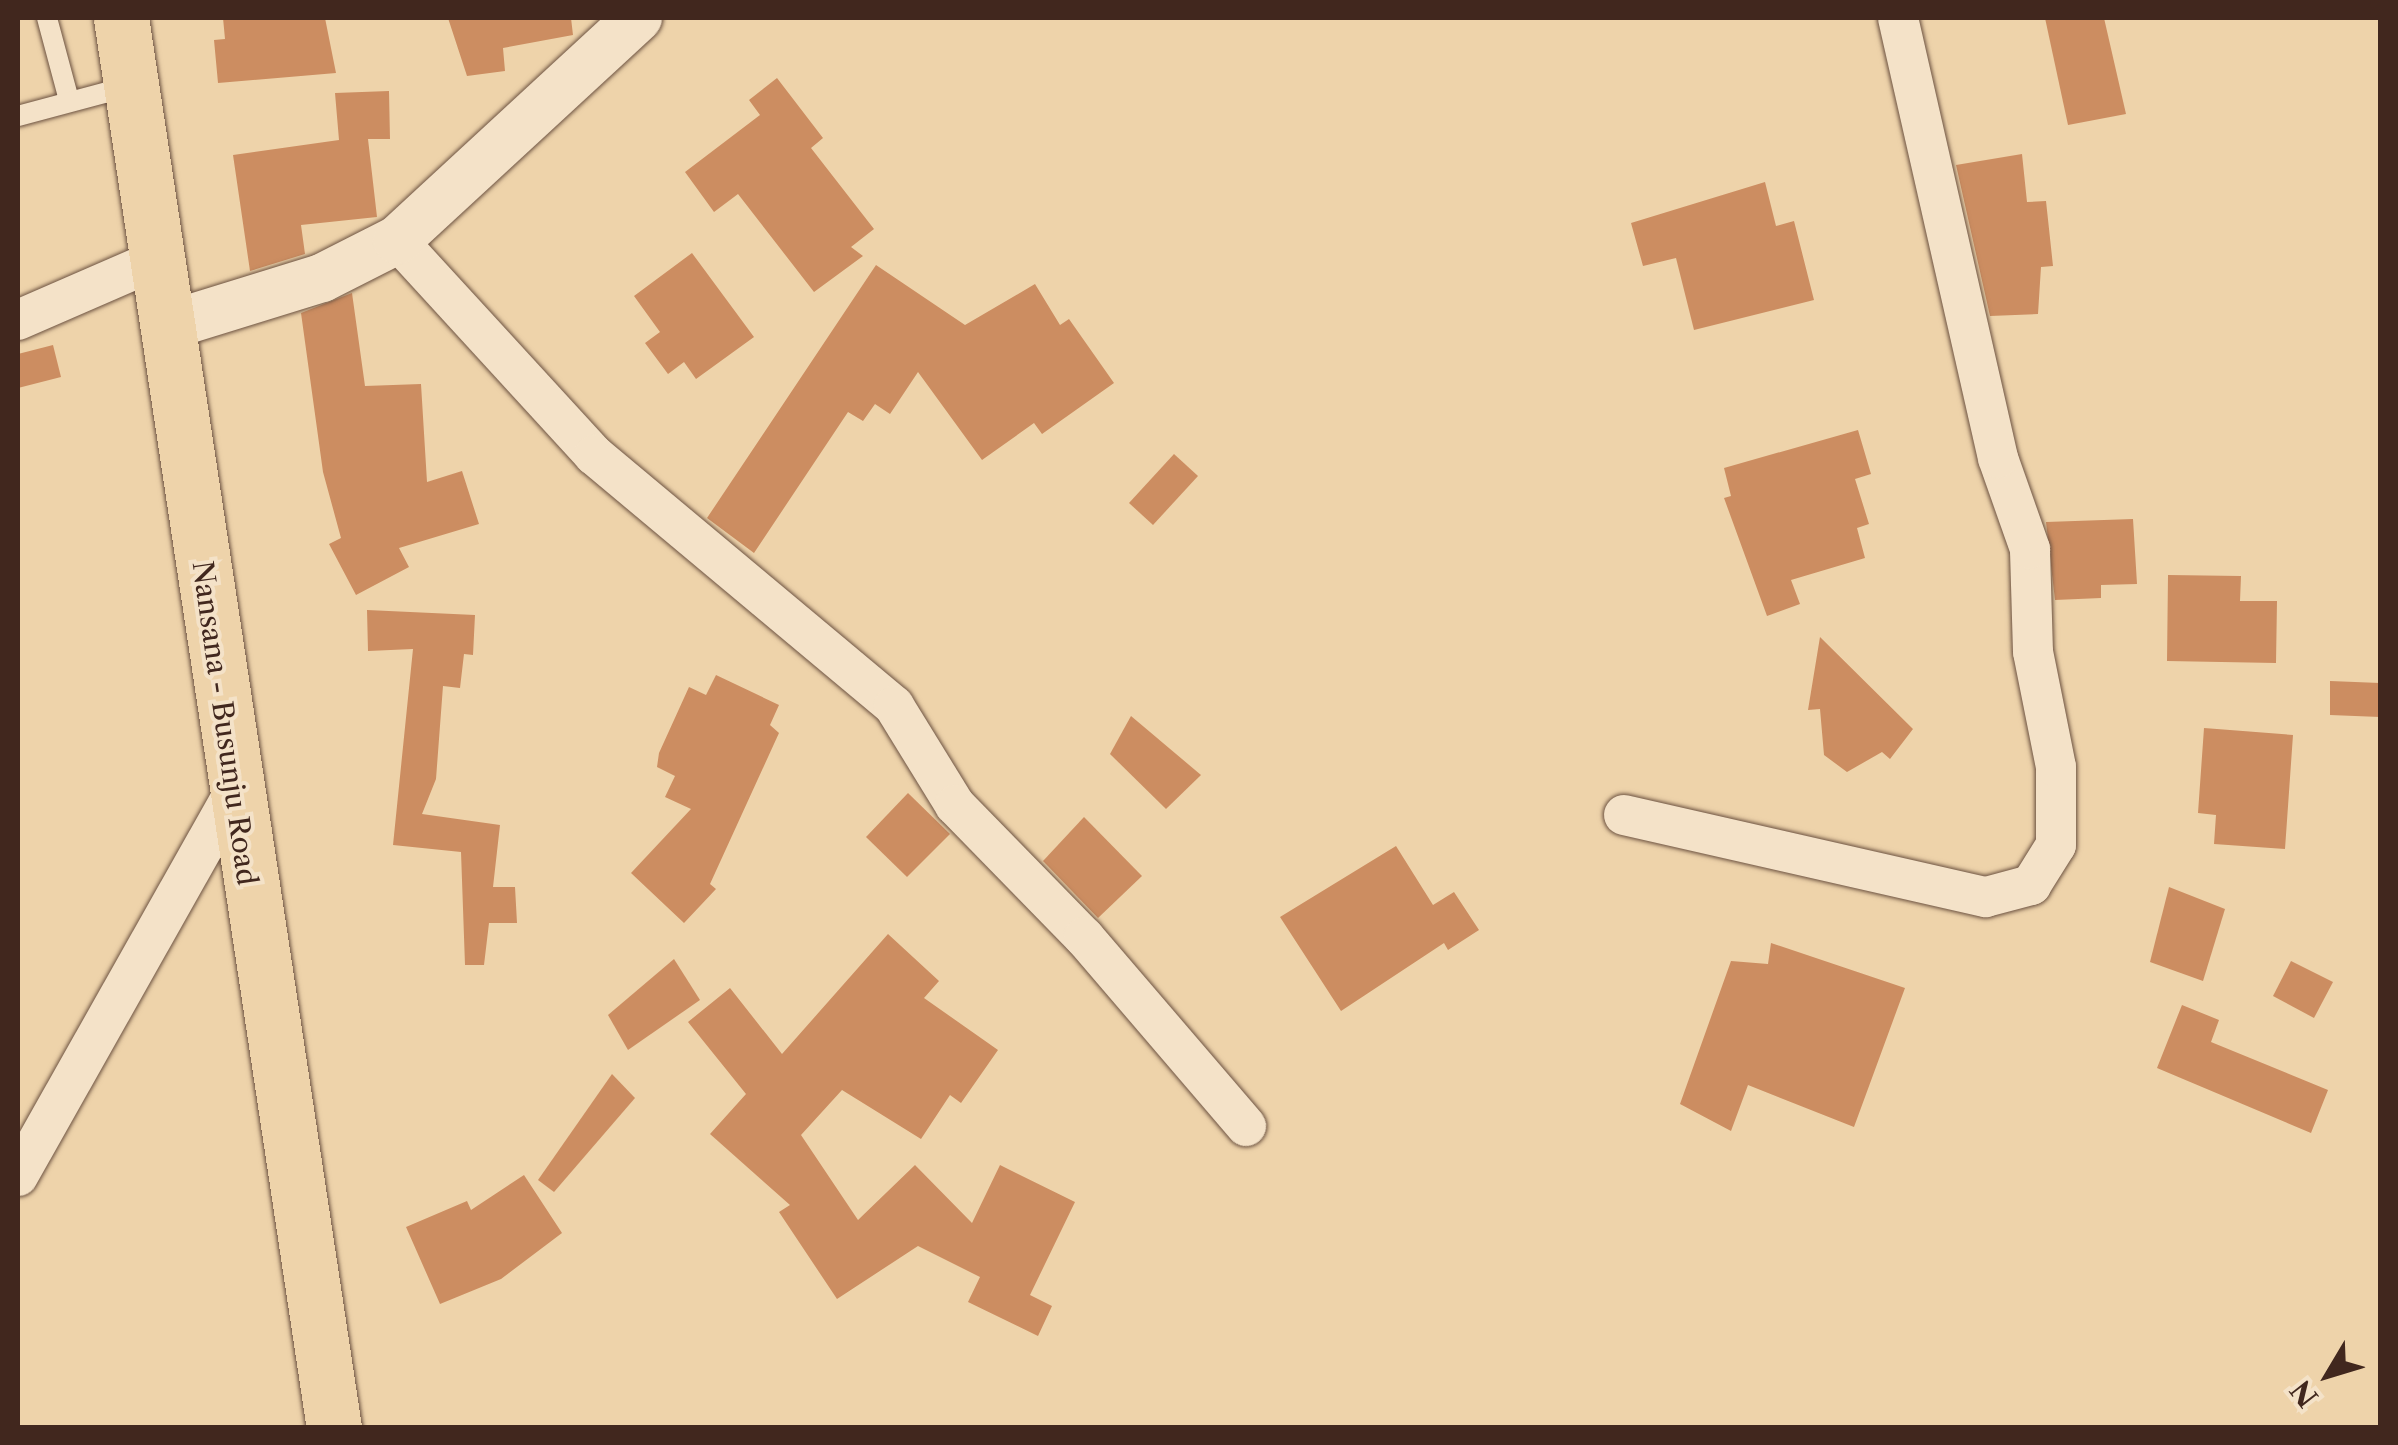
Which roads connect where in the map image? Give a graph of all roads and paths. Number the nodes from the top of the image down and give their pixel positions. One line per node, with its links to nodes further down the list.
1 (47, 18): 6 (lane)
2 (122, 18): 5 (main road, Nansana - Busunju Road)
3 (638, 18): 8 (street)
4 (1898, 18): 13 (street)
5 (132, 86): 6 (lane); 9 (main road, Nansana - Busunju Road)
6 (70, 100): 7 (lane)
7 (18, 116)
8 (398, 240): 11 (street); 14 (street)
9 (158, 260): 10 (street); 11 (main road, Nansana - Busunju Road)
10 (18, 320)
11 (170, 325): 12 (main road, Nansana - Busunju Road)
12 (233, 794): 15 (street); 16 (main road, Nansana - Busunju Road)
13 (1624, 816)
14 (1246, 1126)
15 (18, 1176)
16 (334, 1428)

